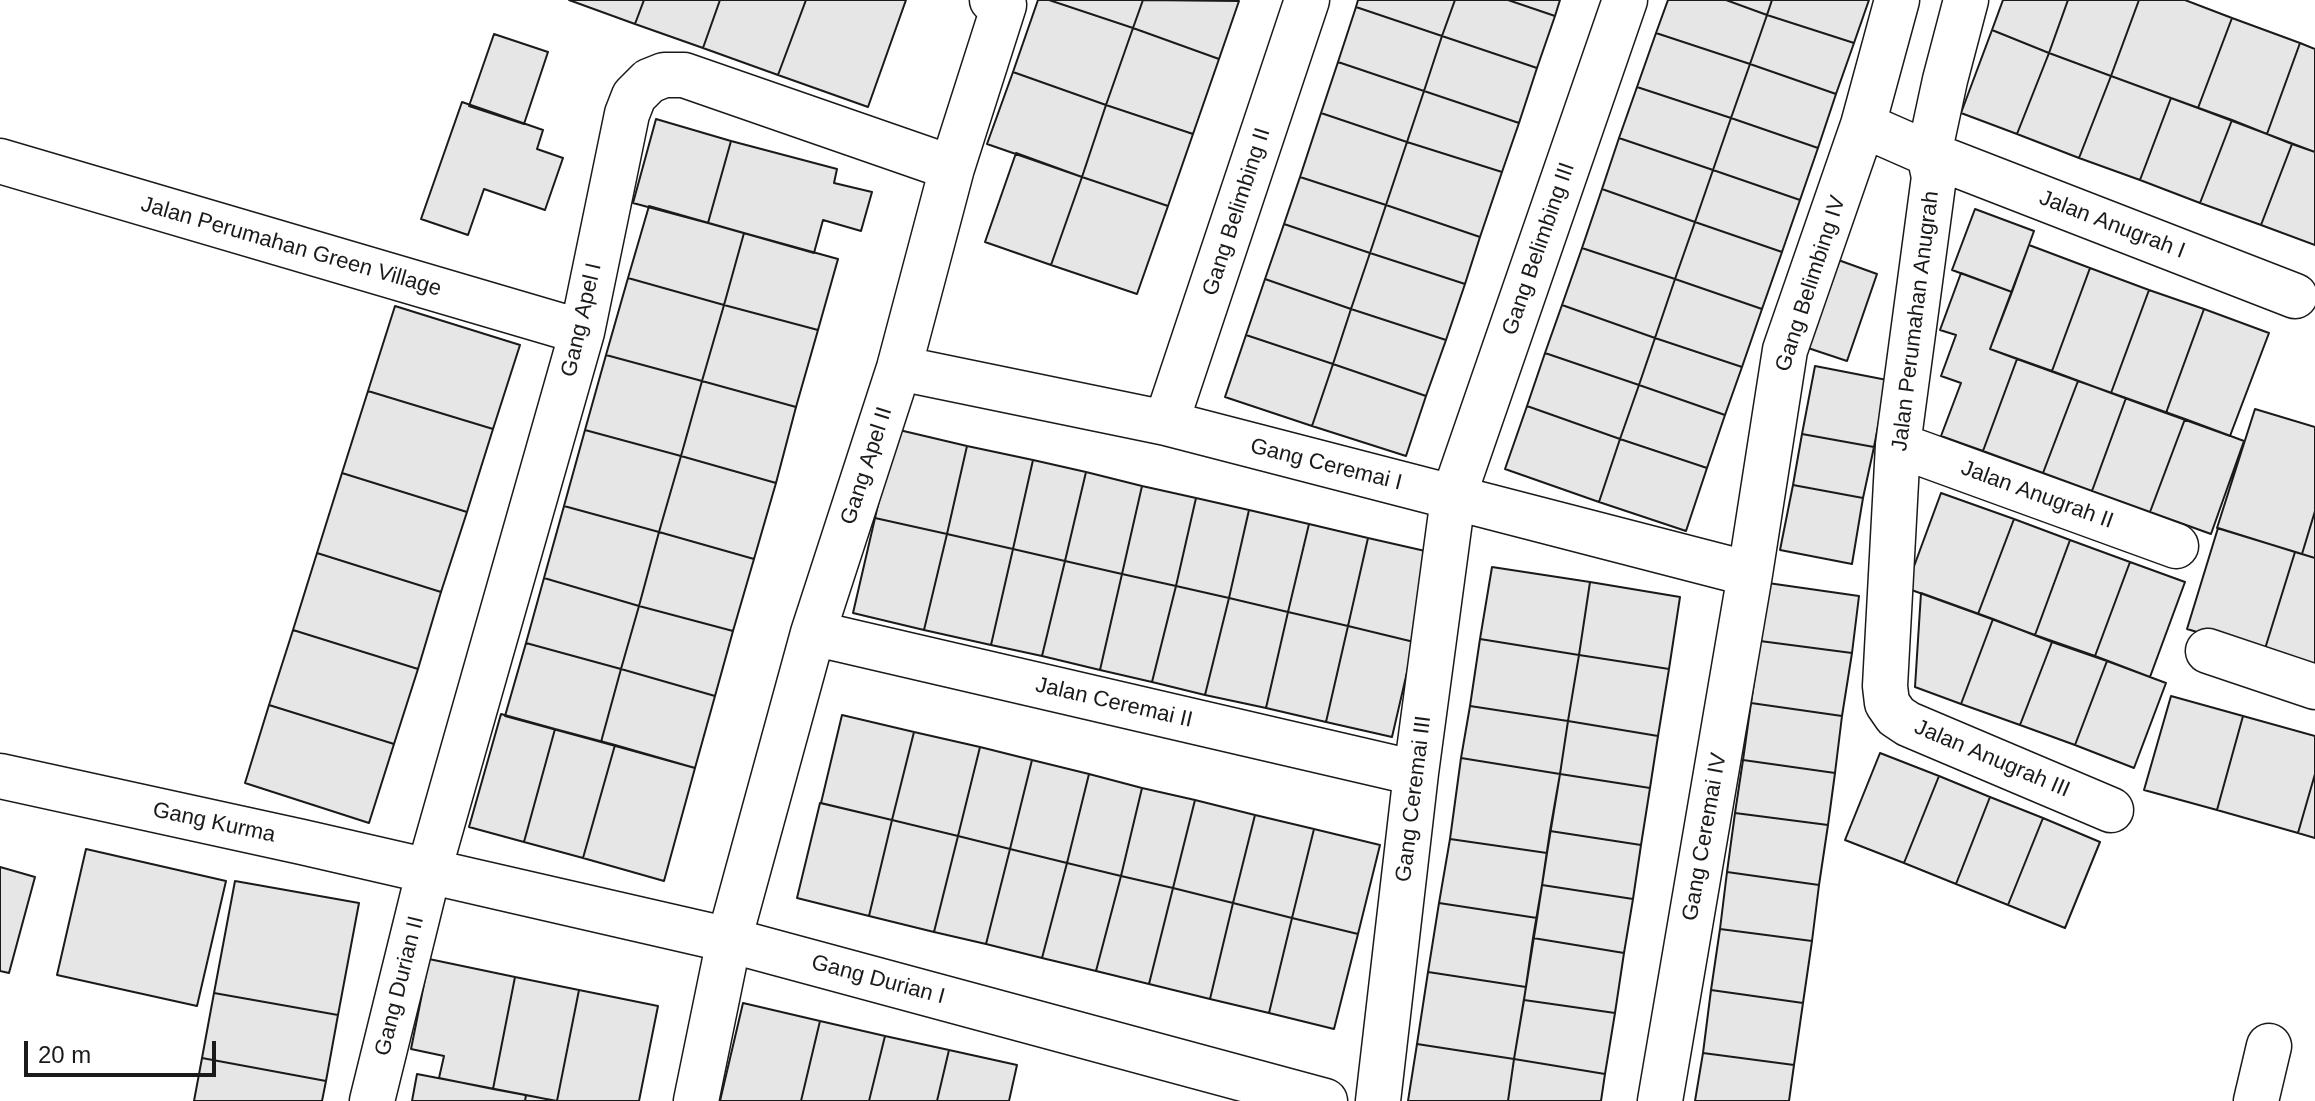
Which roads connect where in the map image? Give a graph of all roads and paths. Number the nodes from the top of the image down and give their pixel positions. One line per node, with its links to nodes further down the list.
1 (1307, 0): 13 (street, Gang Belimbing II)
2 (1625, 0): 15 (street, Gang Belimbing III)
3 (1897, 0): 6 (street, Gang Belimbing IV)
4 (1966, 0): 7 (street, Jalan Perumahan Anugrah)
5 (1001, 2): 9 (street, Gang Apel II)
6 (1863, 125): 7 (street, Jalan Anugrah I); 17 (street, Gang Belimbing IV)
7 (1929, 154): 10 (street, Jalan Anugrah I); 14 (street, Jalan Perumahan Anugrah)
8 (0, 161): 11 (street, Jalan Perumahan Green Village)
9 (952, 168): 11 (street, Gang Apel I); 12 (street, Gang Apel II)
10 (2295, 296)
11 (582, 332): 25 (street, Gang Apel I)
12 (899, 368): 13 (street, Gang Ceremai I); 18 (street, Gang Apel II)
13 (1166, 423): 15 (street, Gang Ceremai I)
14 (1898, 445): 16 (street, Jalan Anugrah II); 19 (street, Jalan Perumahan Anugrah)
15 (1453, 498): 17 (street, Gang Ceremai I); 22 (street, Gang Ceremai III)
16 (2176, 546)
17 (1750, 574): 32 (street, Gang Ceremai IV)
18 (813, 633): 22 (street, Jalan Ceremai II); 26 (street, Gang Apel II)
19 (1887, 647): 24 (street, Jalan Anugrah III)
20 (2208, 651): 21 (street)
21 (2315, 687)
22 (1416, 773): 31 (street, Gang Ceremai III)
23 (0, 776): 25 (street, Gang Kurma)
24 (2111, 810)
25 (429, 870): 26 (street, Gang Durian I); 28 (street, Gang Durian II)
26 (729, 940): 29 (street, Gang Apel II); 30 (street, Gang Durian I)
27 (2269, 1046): 33 (street)
28 (372, 1101)
29 (696, 1101)
30 (1325, 1101)
31 (1378, 1101)
32 (1660, 1101)
33 (2256, 1101)

